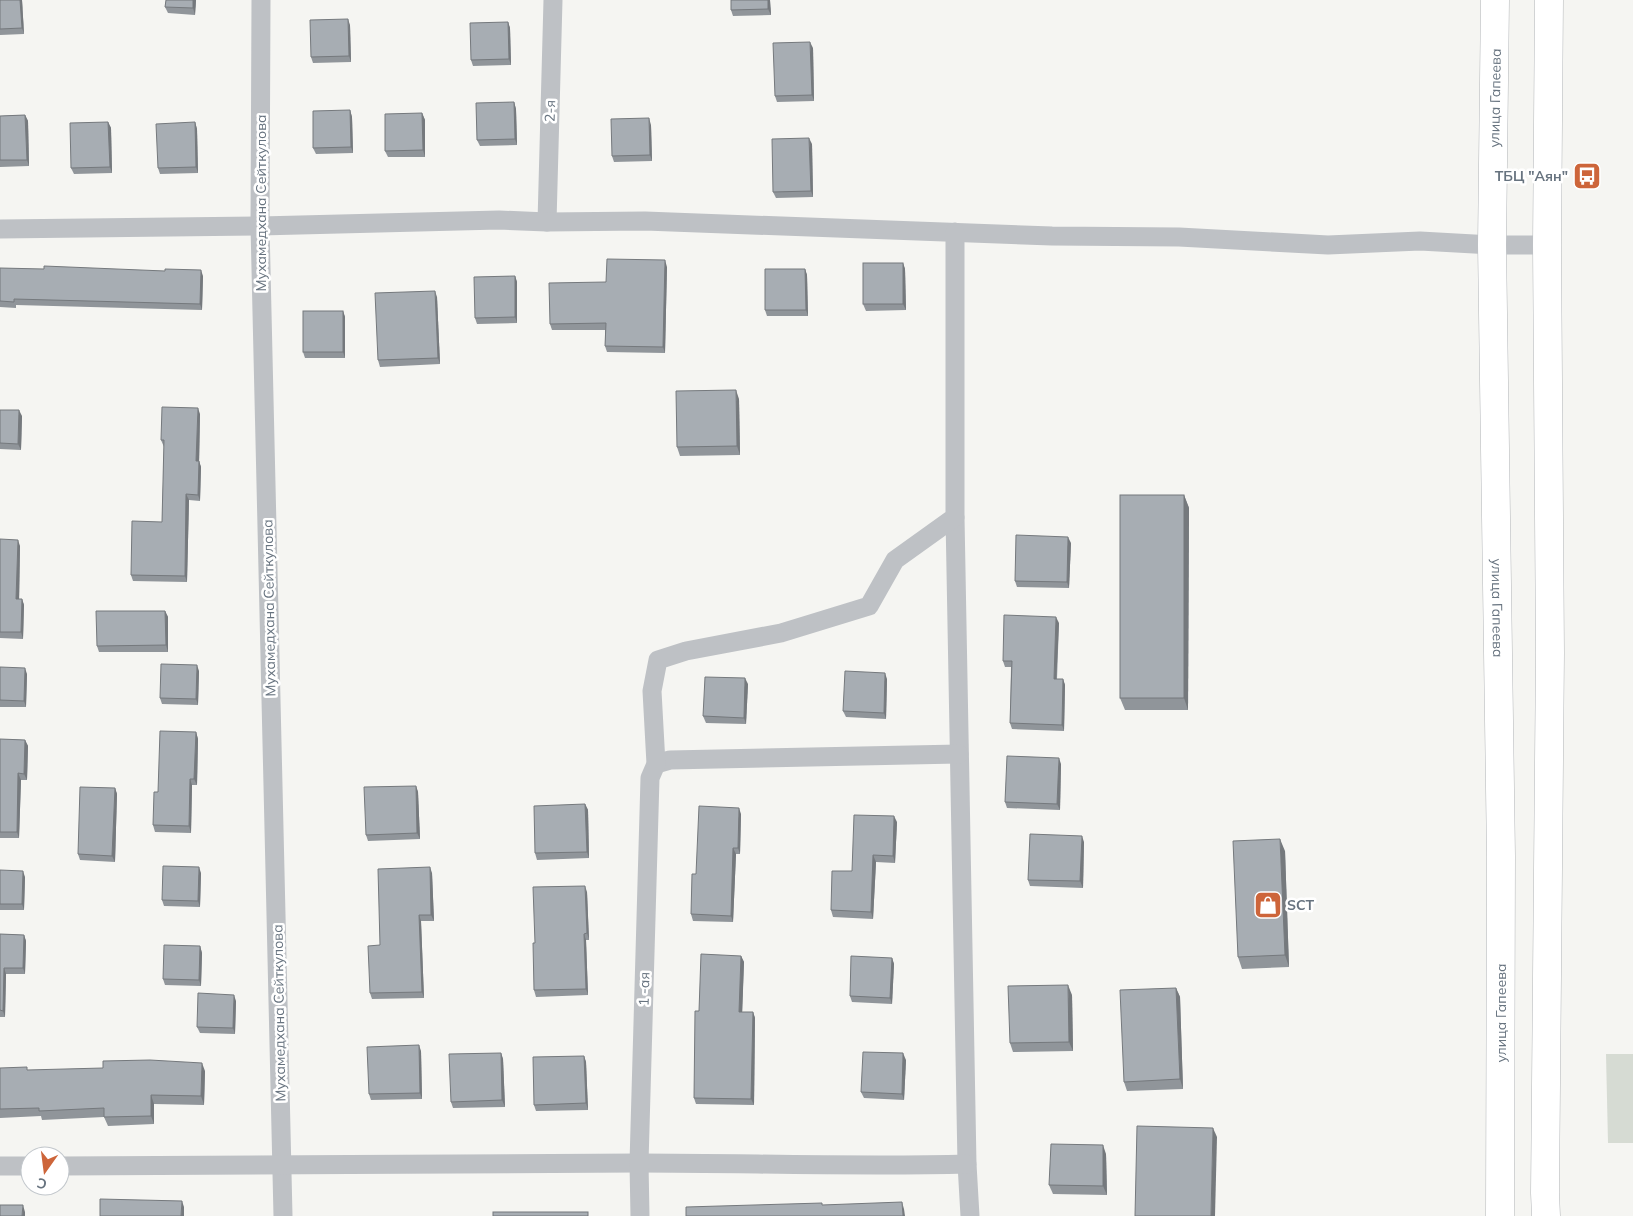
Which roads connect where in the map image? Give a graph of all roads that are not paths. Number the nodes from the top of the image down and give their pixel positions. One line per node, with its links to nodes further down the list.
1 (261, 0): 6 (street, Мухамедхана Сейткулова)
2 (553, 0): 5 (street, 2-я)
3 (1495, 0): 9 (highway, улица Гапеева)
4 (1548, 0): 10 (highway)
5 (547, 222): 6 (street); 8 (street)
6 (260, 226): 7 (street); 19 (street, Мухамедхана Сейткулова)
7 (0, 229)
8 (955, 232): 9 (street); 11 (street)
9 (1492, 245): 10 (street); 23 (highway, улица Гапеева)
10 (1547, 245): 24 (highway)
11 (955, 517): 12 (street); 13 (street, 1 -ая)
12 (959, 754): 13 (street); 15 (street)
13 (656, 764): 14 (street, 1 -ая)
14 (639, 1163): 15 (street); 19 (street); 21 (street, 1 -ая)
15 (967, 1164): 22 (street)
16 (0, 1166): 17 (street)
17 (20, 1166)
18 (70, 1166): 19 (street)
19 (283, 1166): 20 (street, Мухамедхана Сейткулова)
20 (283, 1216)
21 (640, 1216)
22 (970, 1216)
23 (1500, 1216)
24 (1546, 1216)

